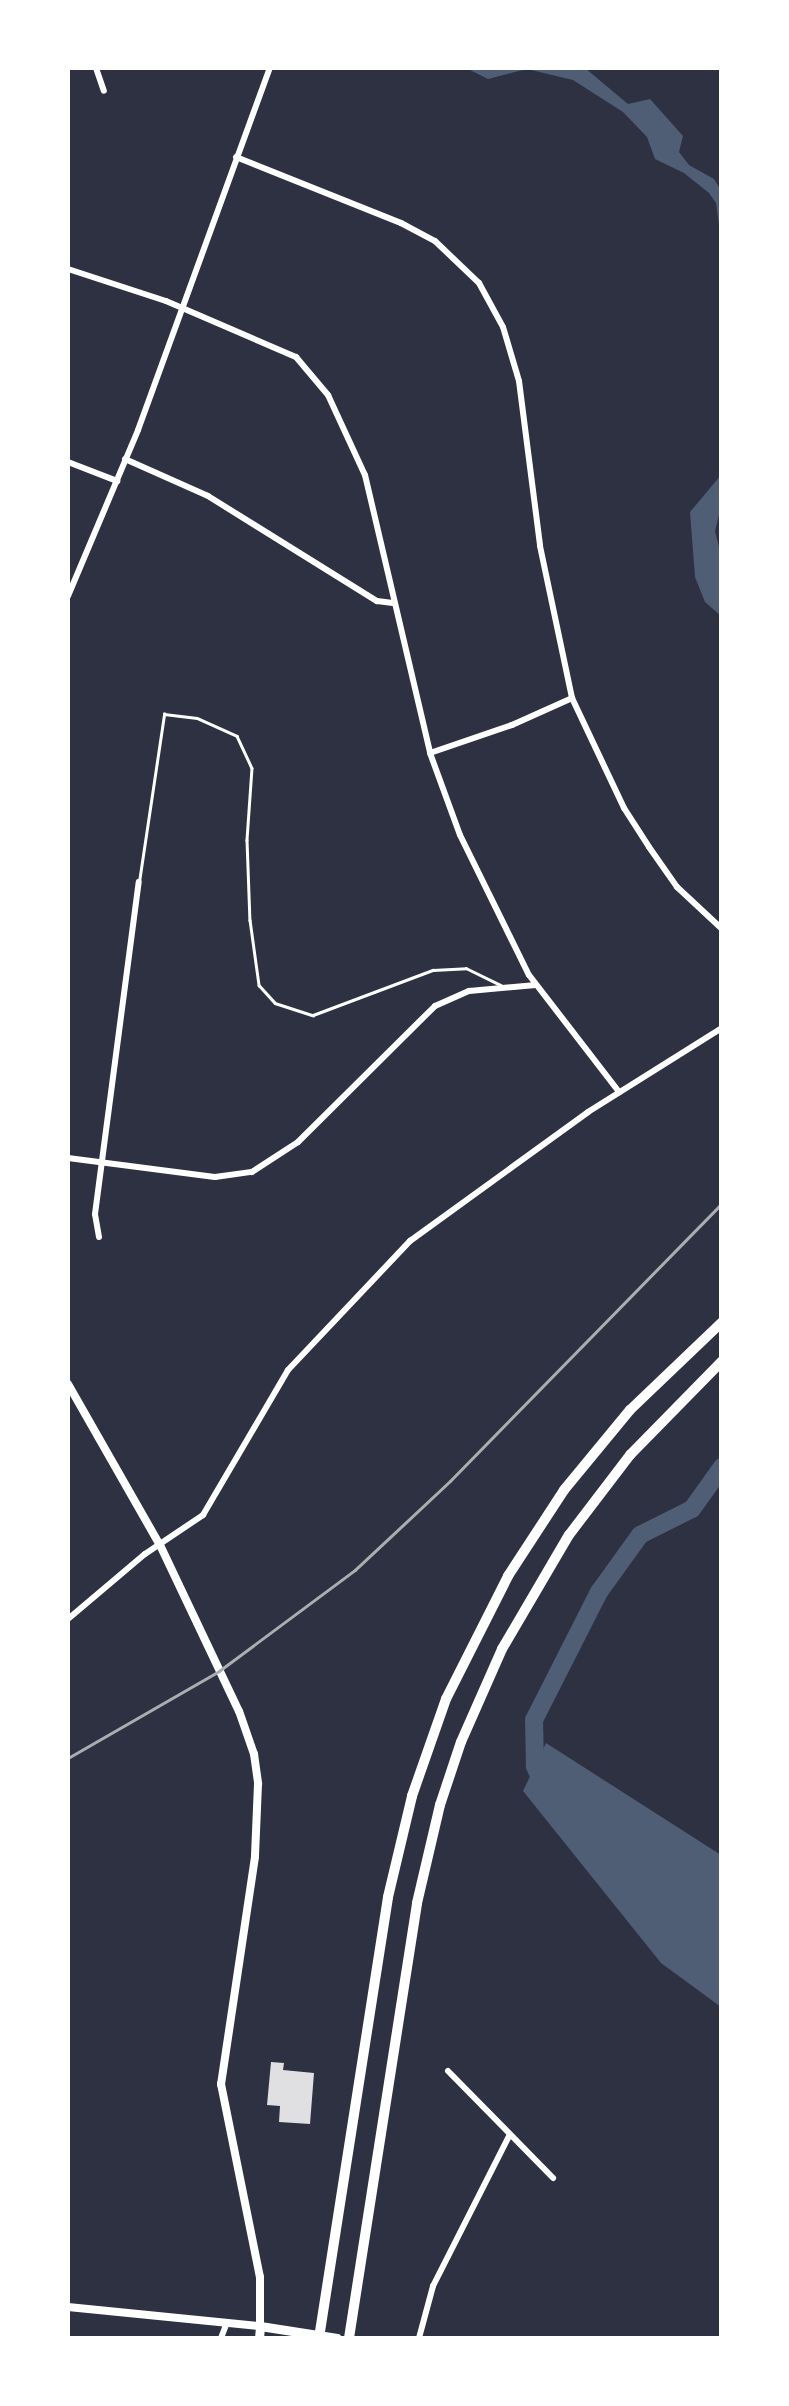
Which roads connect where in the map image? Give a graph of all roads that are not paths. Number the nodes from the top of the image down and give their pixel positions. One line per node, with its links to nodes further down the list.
1 (96, 68): 3 (street)
2 (269, 70): 4 (street)
3 (104, 91)
4 (236, 158): 6 (street); 12 (street)
5 (68, 269): 6 (street)
6 (182, 308): 7 (street); 11 (street)
7 (126, 459): 9 (street); 11 (street)
8 (68, 462): 9 (street)
9 (117, 481): 10 (street)
10 (68, 596)
11 (394, 603): 13 (street)
12 (572, 698): 13 (street); 15 (street)
13 (430, 753): 16 (street)
14 (139, 882): 17 (lane); 21 (street)
15 (722, 929)
16 (536, 985): 17 (street); 19 (street)
17 (507, 988): 21 (street)
18 (722, 1028): 19 (street)
19 (619, 1092): 26 (street)
20 (68, 1158): 21 (street)
21 (102, 1164): 22 (street)
22 (99, 1238)
23 (722, 1322): 36 (highway)
24 (722, 1362): 38 (highway)
25 (68, 1384): 26 (main road)
26 (160, 1545): 27 (street); 33 (main road)
27 (68, 1619)
28 (448, 2070): 29 (street)
29 (509, 2136): 30 (street); 39 (street)
30 (553, 2178)
31 (68, 2307): 32 (main road)
32 (227, 2322): 33 (main road); 34 (street)
33 (260, 2326): 35 (main road); 37 (main road)
34 (221, 2338)
35 (259, 2338)
36 (319, 2338)
37 (337, 2338)
38 (349, 2338)
39 (419, 2338)

